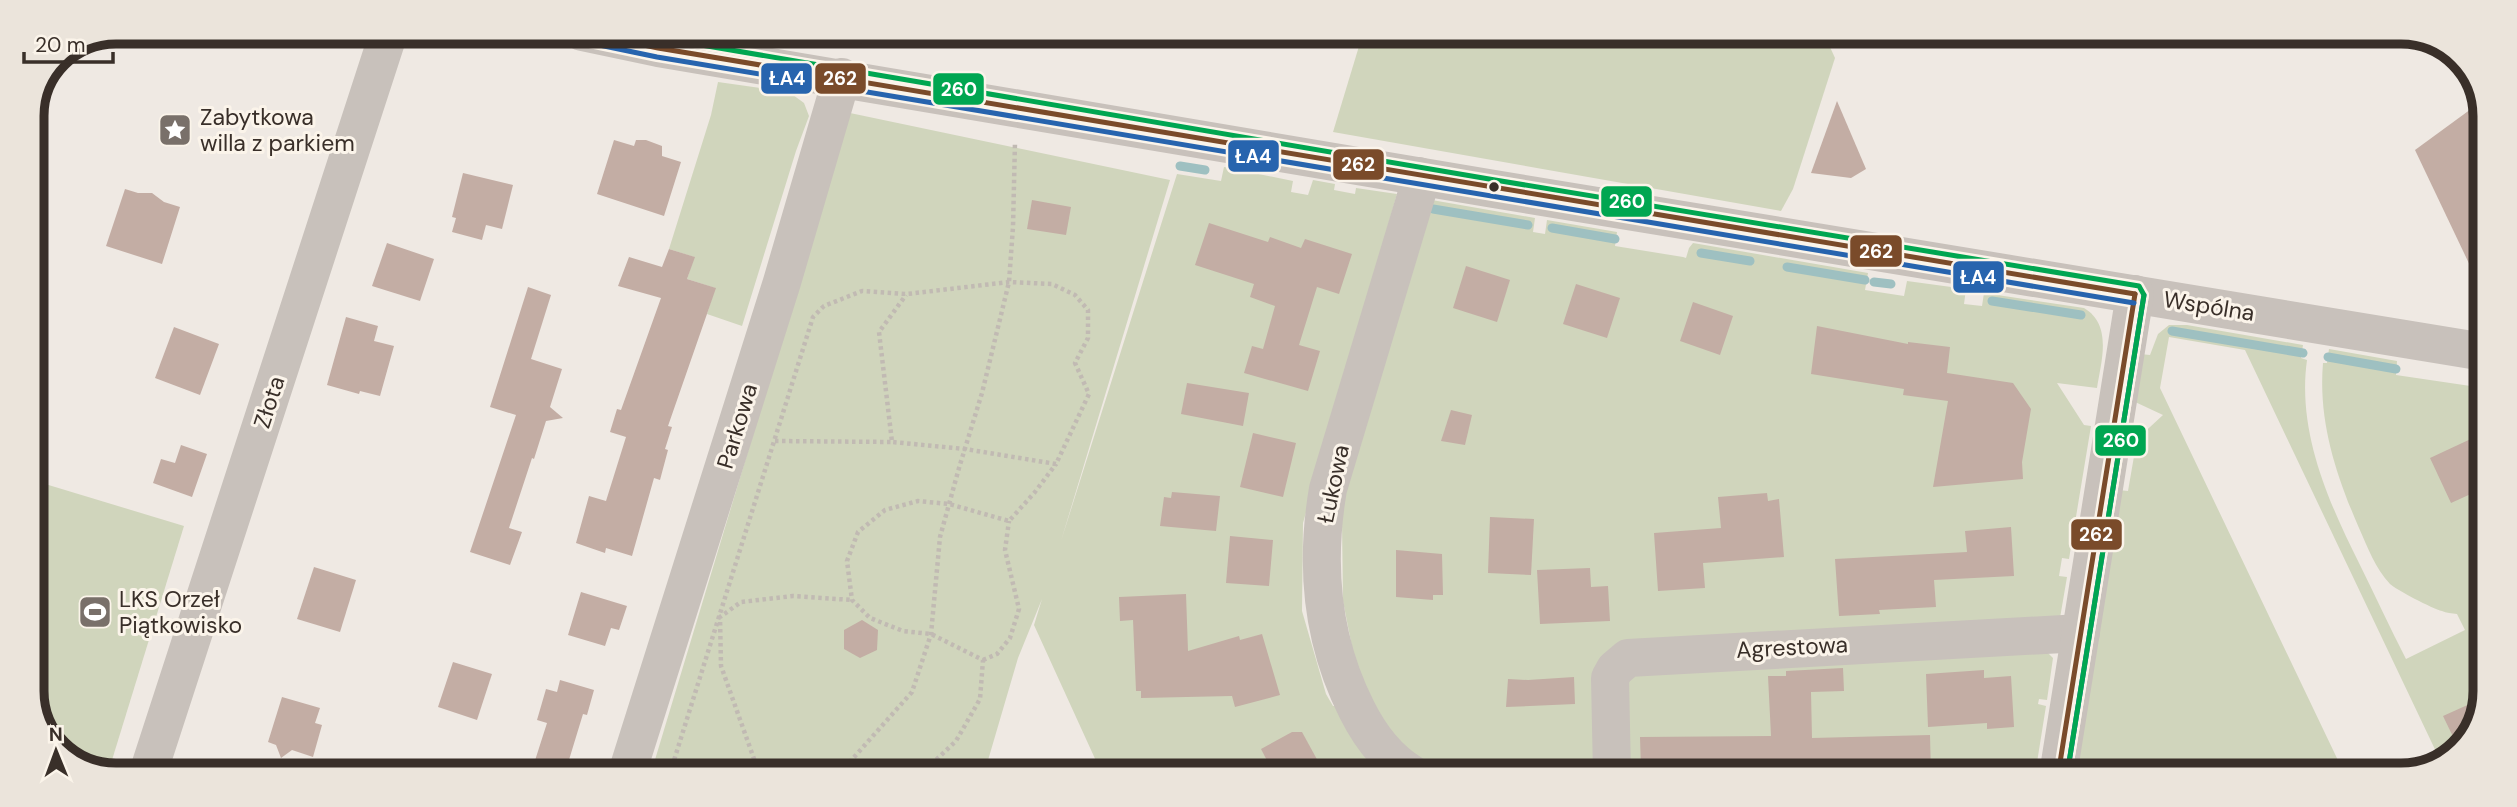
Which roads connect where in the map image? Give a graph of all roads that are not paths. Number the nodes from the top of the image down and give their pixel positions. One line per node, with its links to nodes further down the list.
1 (385, 44): 8 (street, Złota)
2 (639, 44): 3 (street, Wspólna)
3 (842, 78): 4 (street, Wspólna); 9 (street, Parkowa)
4 (1419, 176): 5 (street, Wspólna); 10 (street, Łukowa)
5 (2135, 293): 6 (street, Wspólna); 7 (street)
6 (2473, 350)
7 (2081, 633): 11 (street, Agrestowa); 12 (street)
8 (151, 763)
9 (630, 763)
10 (1397, 763)
11 (1612, 763)
12 (2060, 763)

